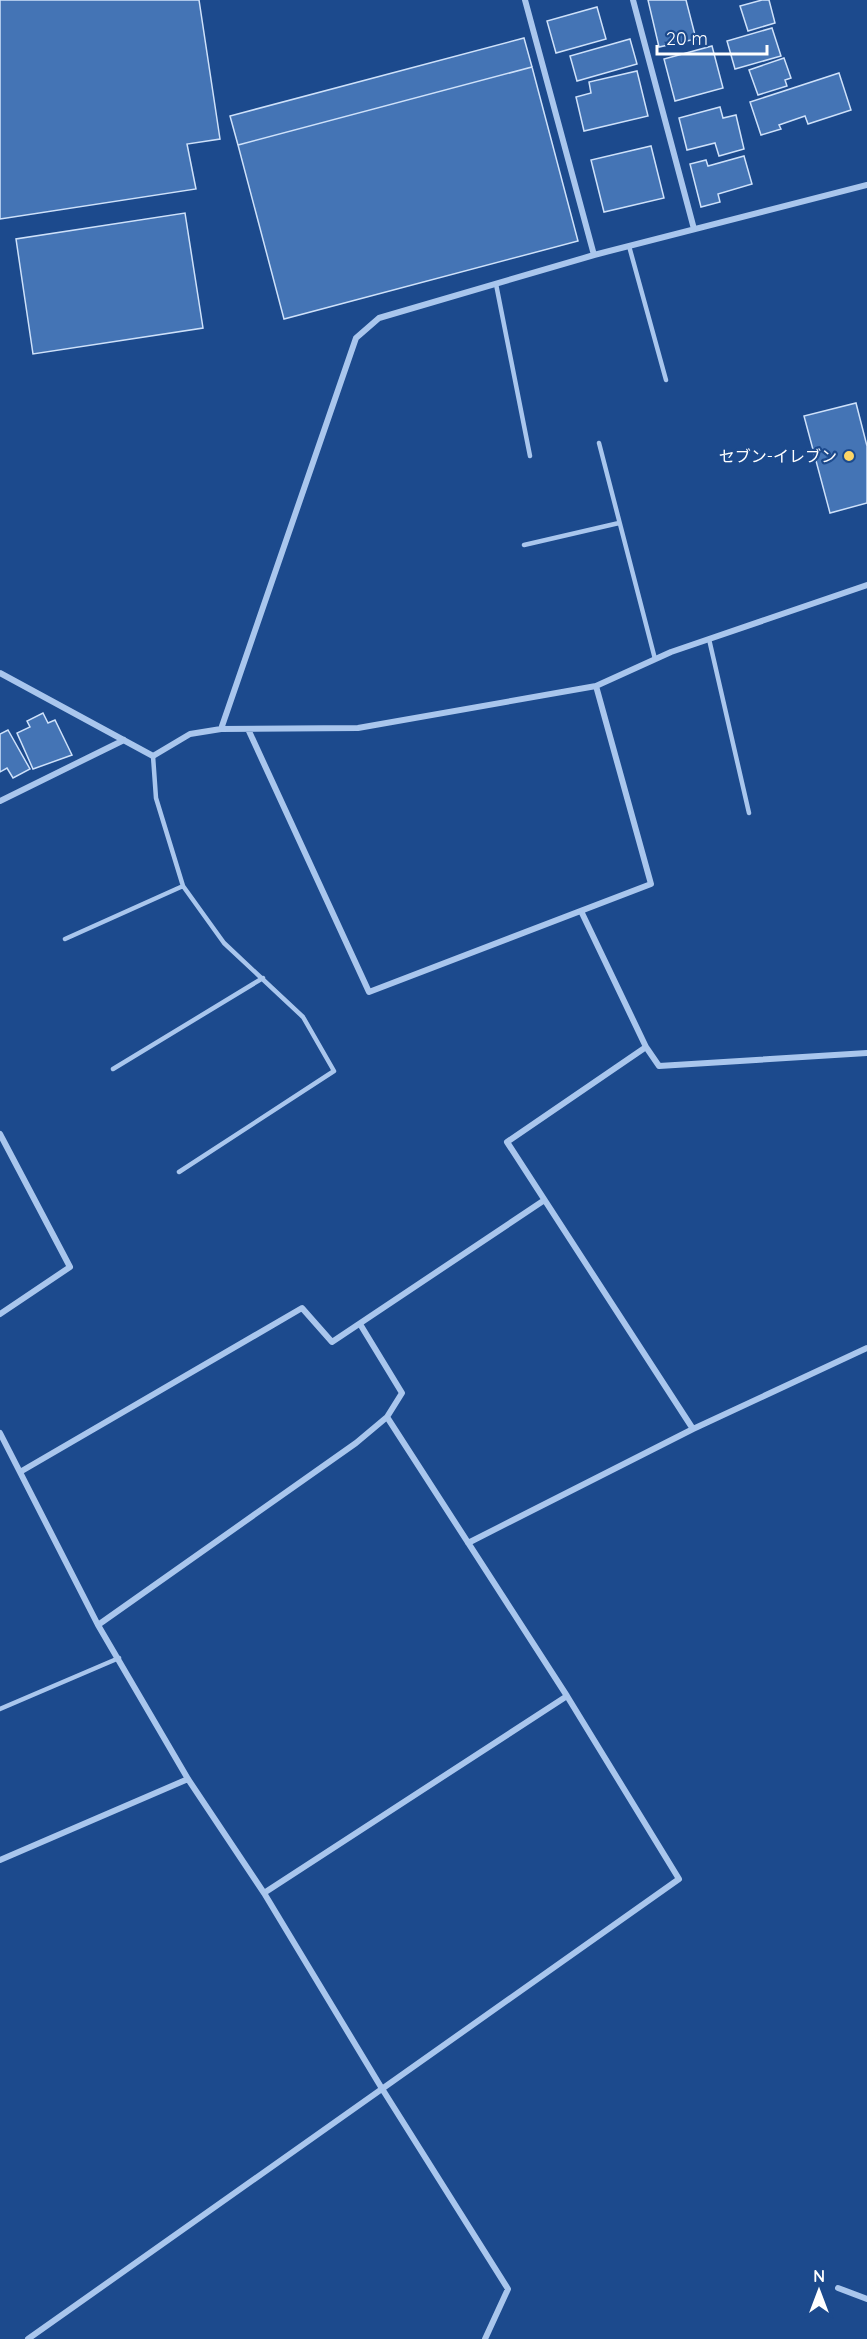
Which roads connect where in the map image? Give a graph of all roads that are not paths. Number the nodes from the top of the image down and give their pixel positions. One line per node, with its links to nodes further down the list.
1 (525, 0): 6 (street)
2 (633, 0): 4 (street)
3 (867, 185): 4 (street)
4 (694, 229): 5 (street)
5 (629, 246): 6 (street); 8 (lane)
6 (594, 255): 7 (street)
7 (496, 284): 10 (lane); 18 (street)
8 (666, 380)
9 (599, 443): 11 (lane)
10 (530, 456)
11 (620, 523): 12 (lane); 15 (lane)
12 (524, 545)
13 (867, 585): 14 (street)
14 (709, 639): 15 (street); 23 (lane)
15 (655, 659): 17 (street)
16 (0, 673): 20 (street)
17 (596, 686): 19 (street); 25 (street)
18 (221, 729): 19 (street); 21 (street)
19 (248, 729): 25 (street)
20 (124, 740): 21 (street); 22 (street)
21 (153, 756): 24 (lane)
22 (0, 801)
23 (749, 813)
24 (183, 886): 26 (lane); 27 (lane)
25 (581, 911): 28 (street)
26 (65, 939)
27 (263, 978): 30 (lane); 32 (lane)
28 (646, 1047): 29 (street); 33 (street)
29 (867, 1053)
30 (112, 1069)
31 (0, 1134): 34 (street)
32 (179, 1172)
33 (543, 1201): 35 (street); 38 (street)
34 (0, 1314)
35 (360, 1324): 37 (street); 40 (street)
36 (867, 1348): 38 (street)
37 (387, 1417): 41 (street); 42 (street)
38 (693, 1429): 41 (street)
39 (0, 1433): 40 (street)
40 (20, 1472): 42 (street)
41 (468, 1543): 44 (street)
42 (98, 1624): 43 (street)
43 (119, 1658): 45 (lane); 46 (street)
44 (567, 1696): 48 (street); 49 (street)
45 (0, 1710)
46 (188, 1779): 47 (street); 48 (street)
47 (0, 1860)
48 (264, 1893): 49 (street)
49 (381, 2087): 52 (street); 53 (street)
50 (838, 2288): 51 (street)
51 (867, 2299)
52 (28, 2339)
53 (485, 2339)

